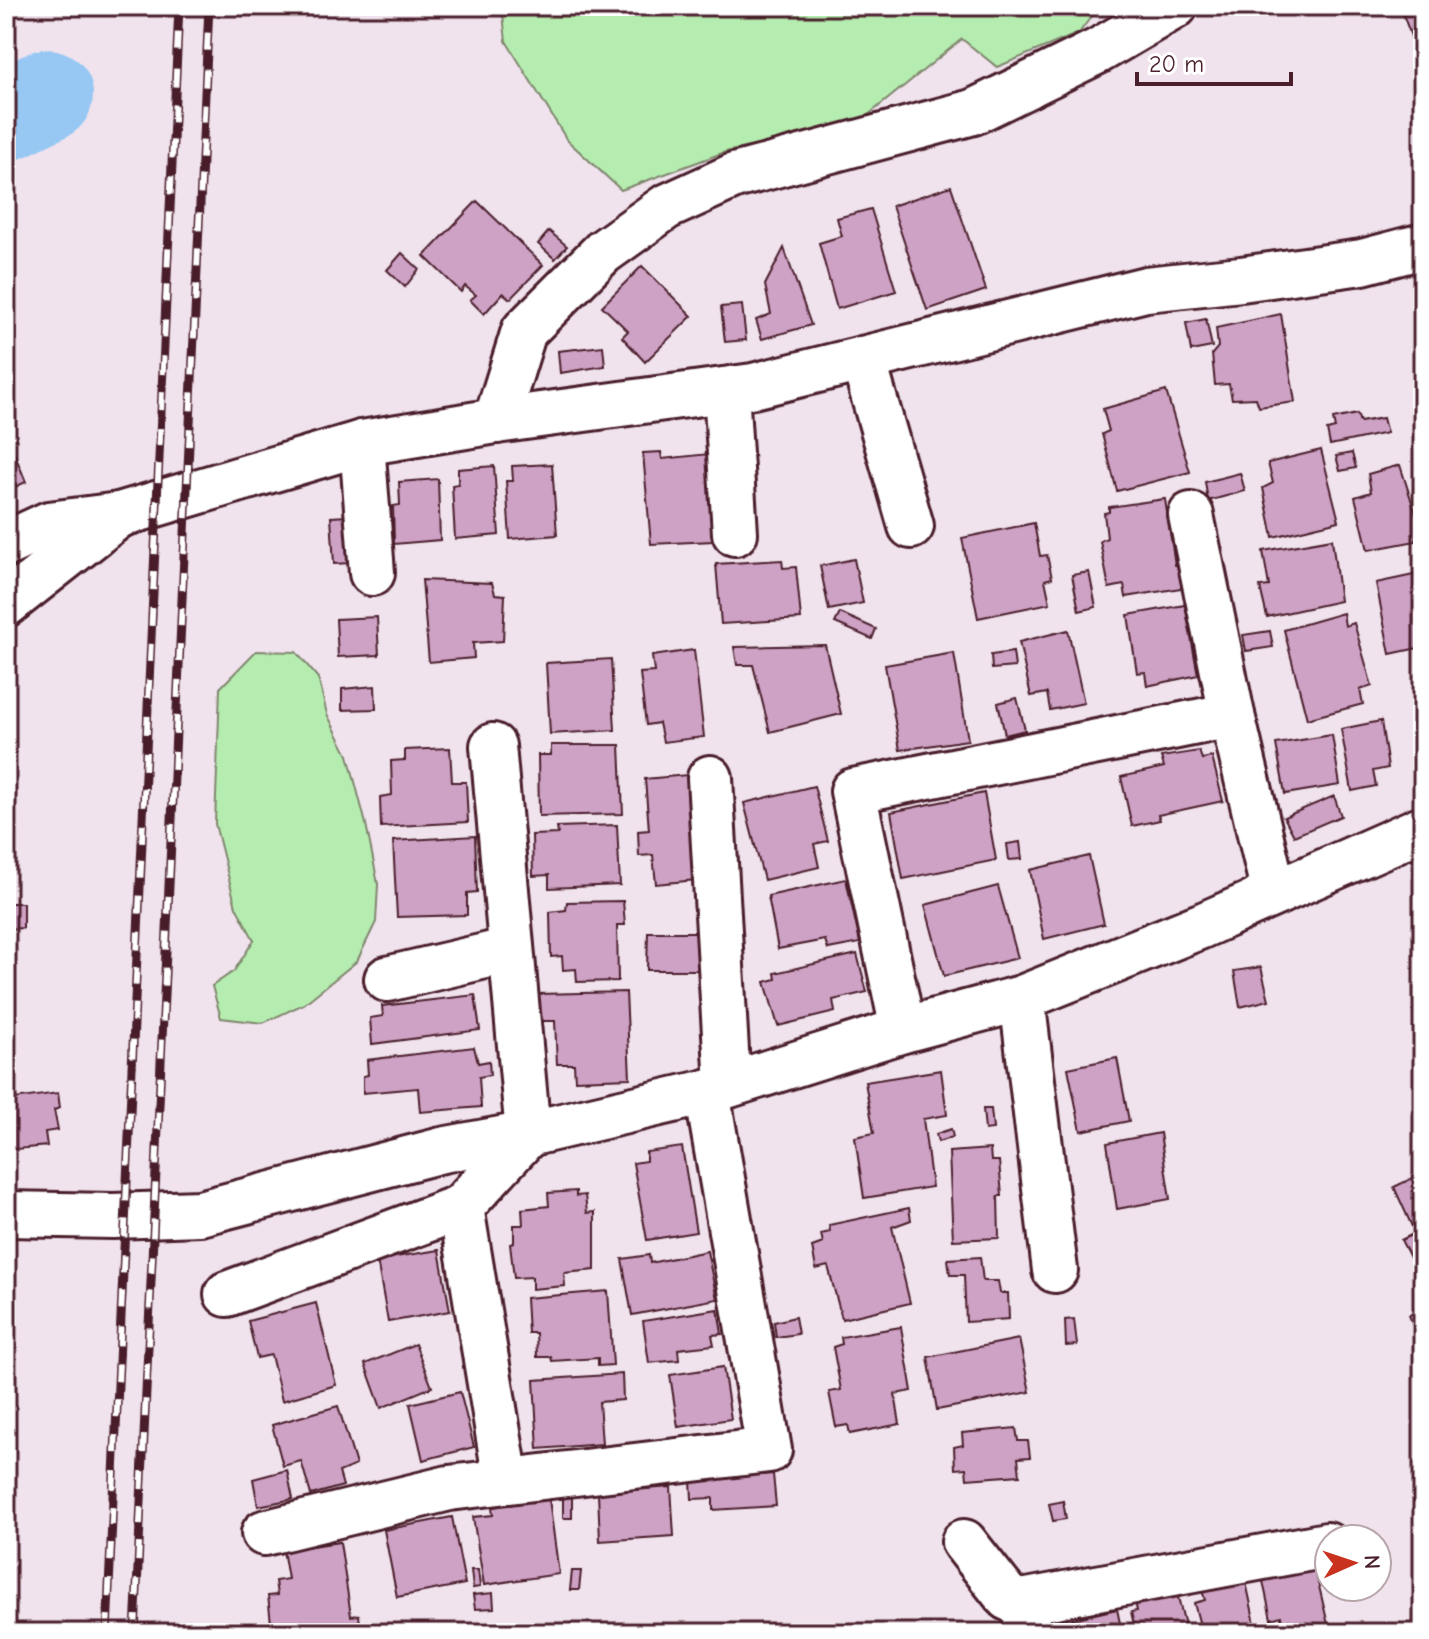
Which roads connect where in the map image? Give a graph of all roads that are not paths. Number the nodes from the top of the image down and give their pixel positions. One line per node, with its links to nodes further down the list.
1 (1175, 6): 5 (street)
2 (1423, 246): 3 (street)
3 (863, 359): 4 (street); 9 (street)
4 (726, 390): 5 (street); 10 (street)
5 (496, 421): 6 (street)
6 (362, 443): 7 (street); 12 (street)
7 (119, 515): 11 (street); 13 (street)
8 (1191, 515): 14 (street)
9 (911, 526)
10 (735, 533)
11 (6, 544)
12 (372, 573)
13 (6, 604)
14 (1232, 715): 18 (street); 22 (street)
15 (493, 746): 19 (street)
16 (710, 778): 23 (street)
17 (1423, 828): 18 (street)
18 (1274, 893): 21 (street)
19 (511, 950): 20 (street); 24 (street)
20 (387, 979)
21 (1022, 998): 22 (street); 27 (street)
22 (903, 1030): 23 (street)
23 (717, 1089): 24 (street); 29 (street)
24 (528, 1134): 25 (street); 26 (street)
25 (461, 1207): 28 (street); 29 (street)
26 (6, 1214)
27 (1055, 1270)
28 (227, 1294)
29 (506, 1481): 30 (street)
30 (264, 1533)
31 (964, 1542): 33 (street)
32 (1313, 1548): 33 (street)
33 (1025, 1618)

